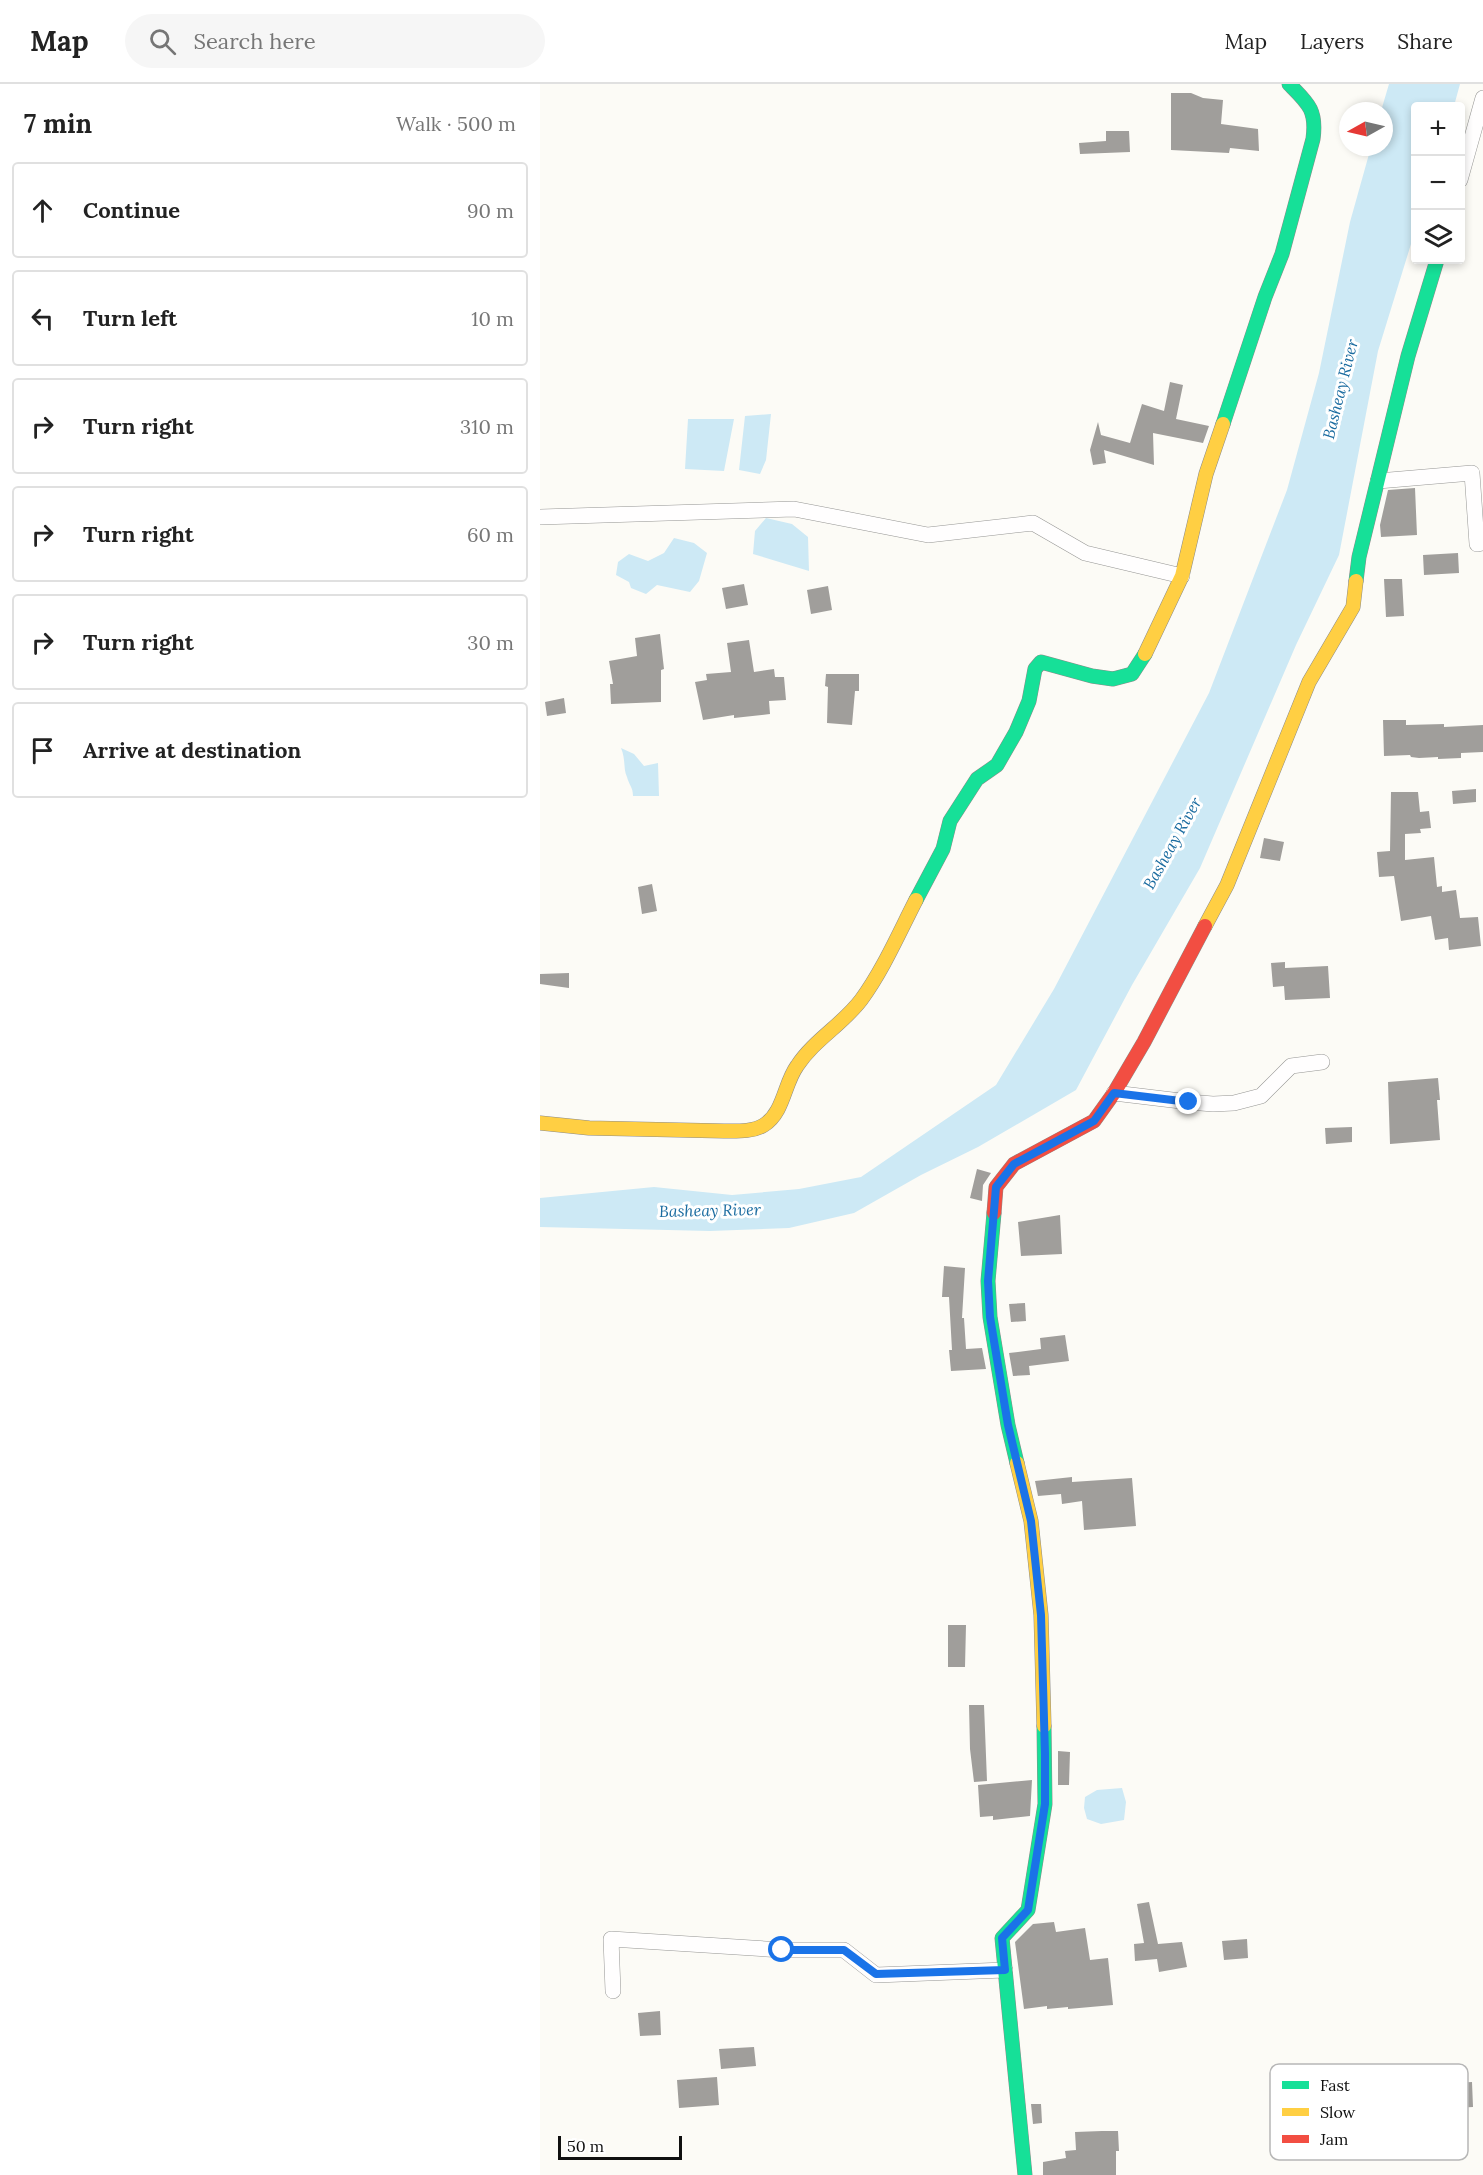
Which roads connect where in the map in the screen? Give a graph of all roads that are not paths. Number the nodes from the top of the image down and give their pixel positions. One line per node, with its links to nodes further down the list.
1 (1289, 84): 8 (street)
2 (1483, 98): 3 (street)
3 (1465, 165)
4 (1436, 264): 5 (street)
5 (1378, 481): 7 (street); 10 (street)
6 (540, 517): 8 (street)
7 (1483, 543)
8 (1182, 576): 11 (street)
9 (1322, 1062): 10 (street)
10 (1114, 1093): 12 (street)
11 (540, 1123)
12 (1005, 1970): 13 (street); 14 (street)
13 (614, 1991)
14 (1025, 2175)

